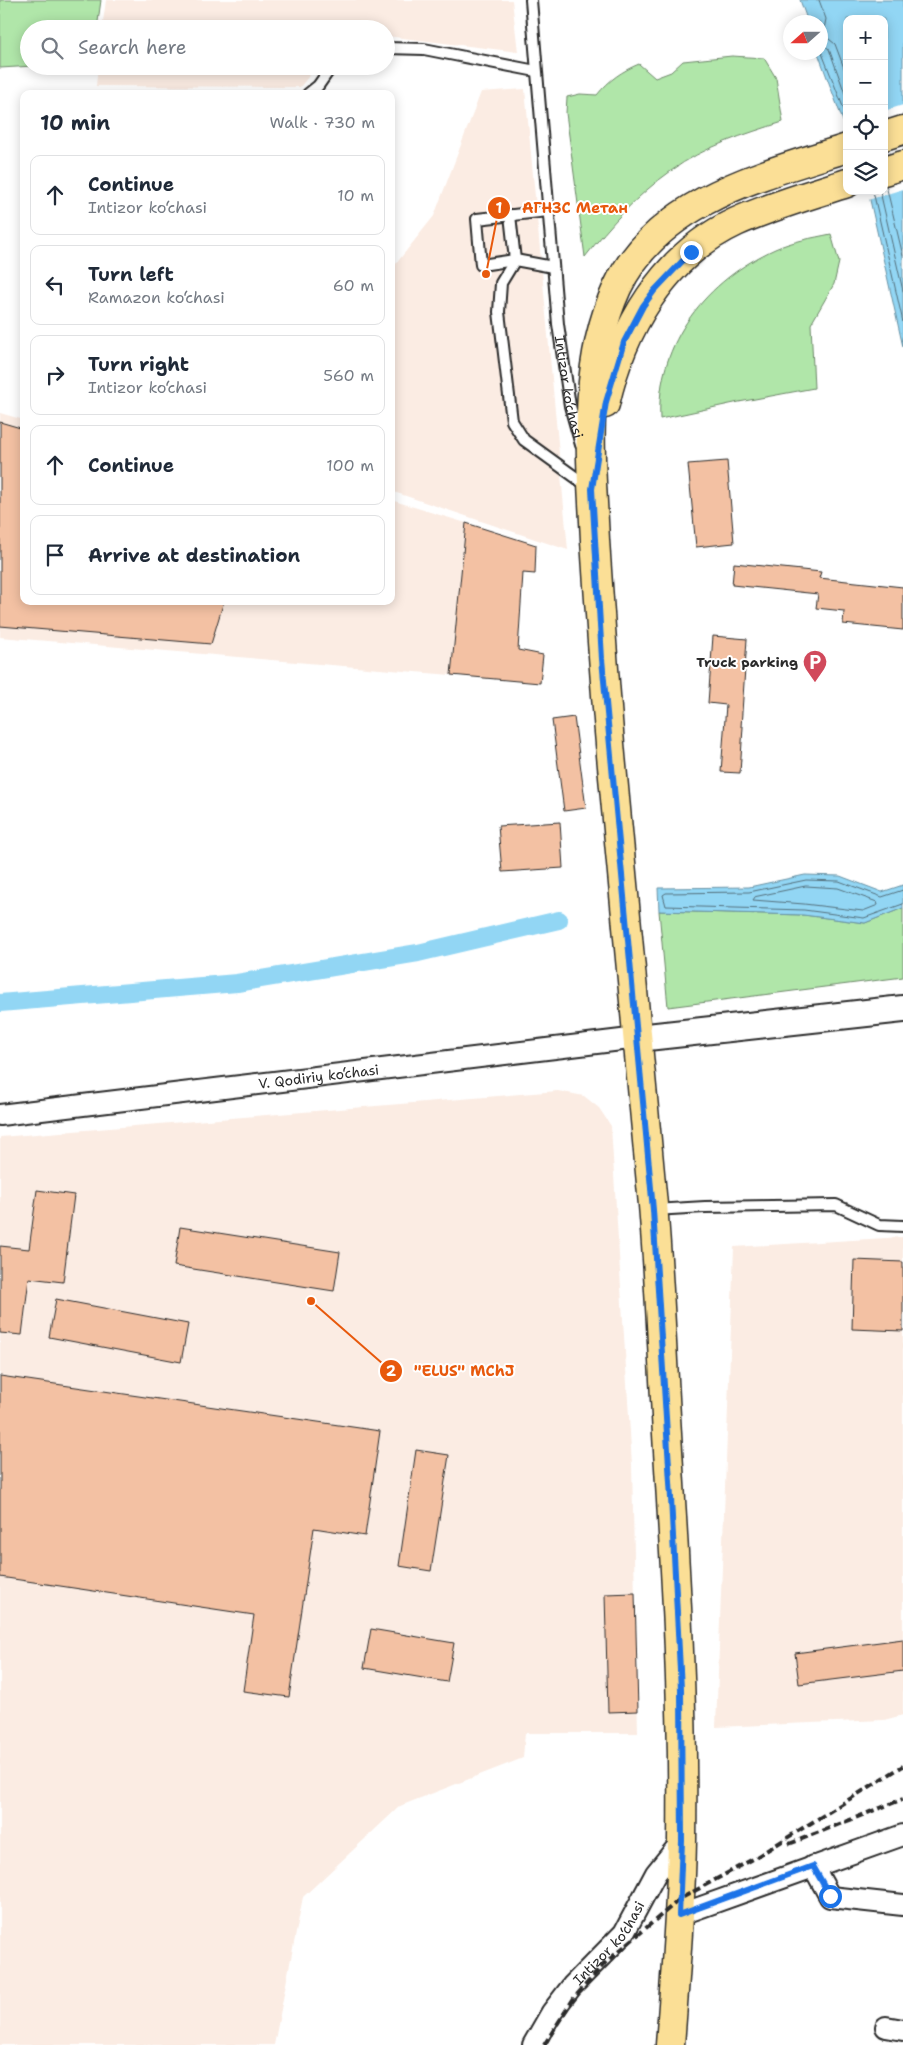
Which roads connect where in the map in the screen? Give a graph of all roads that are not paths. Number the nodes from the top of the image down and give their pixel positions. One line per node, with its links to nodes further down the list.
1 (531, 0): 3 (lane, Intizor ko‘chasi)
2 (395, 48): 3 (lane)
3 (536, 71): 12 (lane, Intizor ko‘chasi)
4 (326, 75): 5 (lane)
5 (313, 90)
6 (903, 130): 7 (main road)
7 (888, 135)
8 (843, 149): 16 (main road)
9 (903, 165): 10 (main road)
10 (888, 170)
11 (843, 184): 16 (main road)
12 (548, 211): 13 (lane); 15 (lane, Intizor ko‘chasi)
13 (510, 214): 14 (lane); 14 (lane)
14 (515, 260): 15 (lane); 16 (lane)
15 (553, 267): 16 (lane, Intizor ko‘chasi)
16 (592, 489): 18 (main road, Intizor ko‘chasi)
17 (903, 1009): 18 (street)
18 (638, 1038): 19 (street, V. Qodiriy ko‘chasi); 20 (main road, Intizor ko‘chasi)
19 (0, 1115)
20 (653, 1210): 21 (lane); 23 (main road, Intizor ko‘chasi)
21 (903, 1226)
22 (903, 1835): 24 (street)
23 (682, 1841): 26 (main road, Intizor ko‘chasi); 27 (street, Intizor ko‘chasi)
24 (813, 1866): 25 (street); 26 (street)
25 (903, 1905)
26 (679, 1915): 28 (main road, Intizor ko‘chasi)
27 (533, 2045)
28 (670, 2045)

